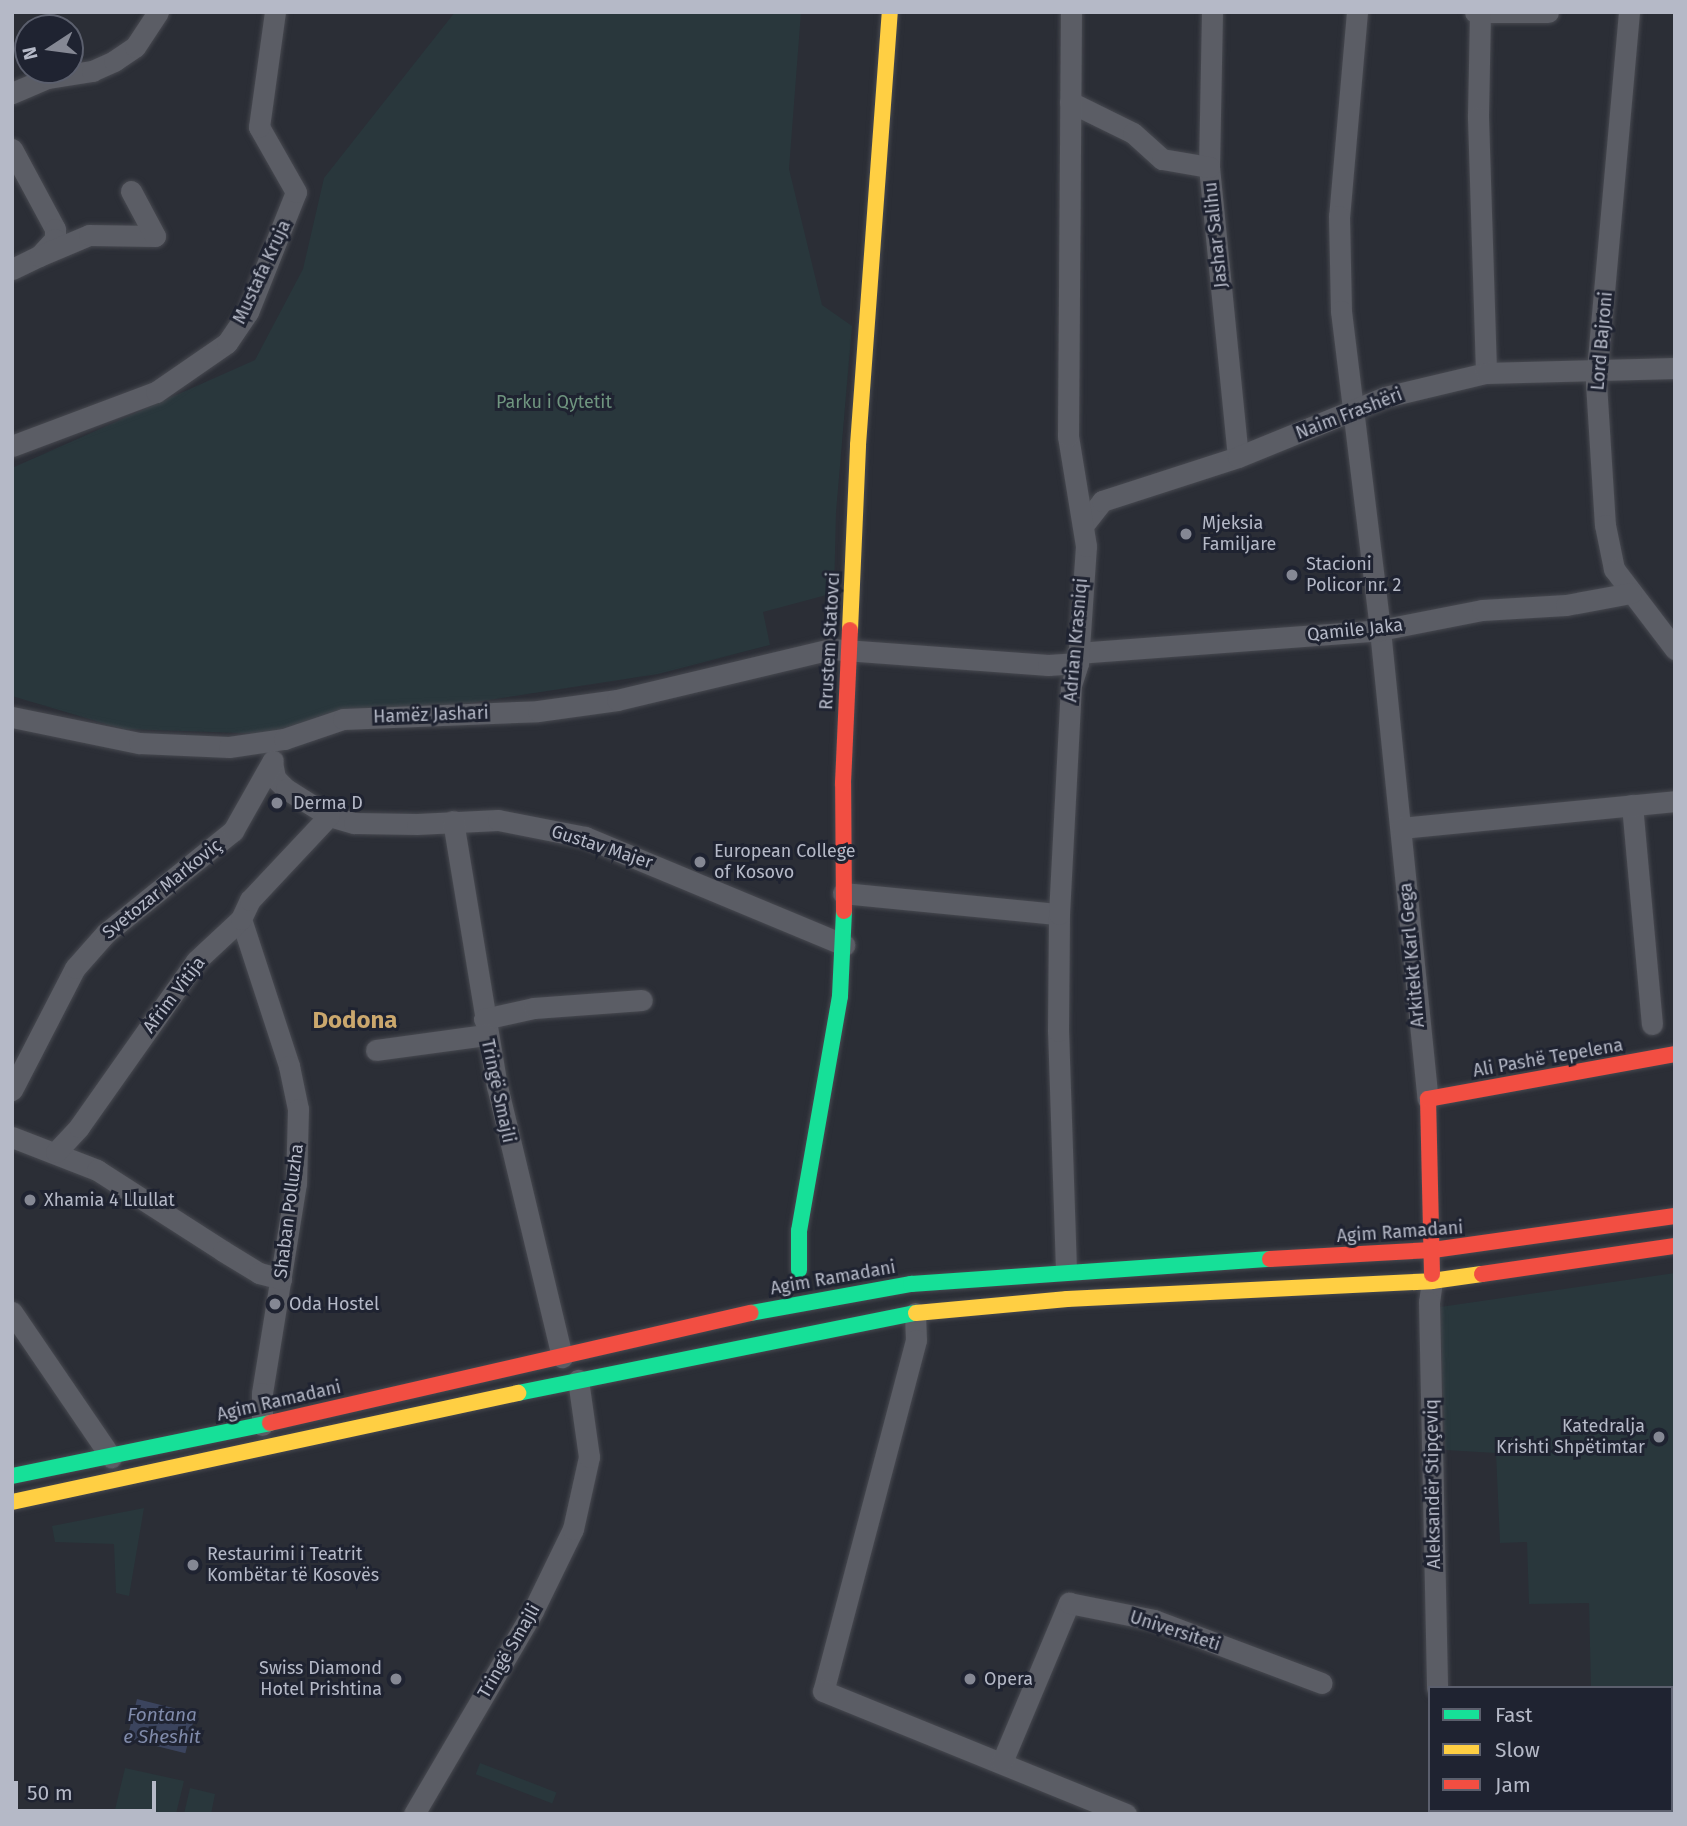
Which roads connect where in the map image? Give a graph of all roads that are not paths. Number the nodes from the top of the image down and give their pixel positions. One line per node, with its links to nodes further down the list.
1 (158, 12): 11 (street)
2 (275, 12): 22 (street, Mustafa Kruja)
3 (890, 12): 27 (main road, Rrustem Statovci)
4 (1071, 12): 12 (street, Adrian Krasniqi)
5 (1212, 12): 14 (street, Jashar Salihu)
6 (1357, 12): 21 (street, Arkitekt Karl Gega)
7 (1475, 12): 8 (street)
8 (1480, 12): 9 (street); 20 (street)
9 (1548, 12)
10 (1629, 12): 19 (street, Lord Bajroni)
11 (12, 93)
12 (1070, 102): 14 (street); 24 (street, Adrian Krasniqi)
13 (12, 149): 16 (street)
14 (1209, 167): 23 (street, Jashar Salihu)
15 (131, 191): 16 (street)
16 (39, 256): 17 (street)
17 (12, 270)
18 (1675, 368): 19 (street, Naim Frashëri)
19 (1599, 372): 20 (street, Naim Frashëri); 25 (street, Lord Bajroni)
20 (1486, 373): 21 (street, Naim Frashëri)
21 (1351, 412): 23 (street, Naim Frashëri); 26 (street, Arkitekt Karl Gega)
22 (12, 446)
23 (1238, 457): 24 (street, Naim Frashëri)
24 (1085, 523): 29 (street, Adrian Krasniqi)
25 (1631, 593): 26 (street, Qamile Jaka); 28 (street, Lord Bajroni)
26 (1381, 630): 29 (street, Qamile Jaka); 37 (street, Arkitekt Karl Gega)
27 (850, 648): 29 (street, Qamile Jaka); 31 (street, Hamëz Jashari); 38 (main road, Rrustem Statovci)
28 (1675, 649)
29 (1077, 658): 39 (street, Adrian Krasniqi)
30 (12, 718): 31 (street, Hamëz Jashari)
31 (284, 739): 32 (street)
32 (272, 762): 35 (street, Gustav Majer); 47 (street, Svetozar Markoviç)
33 (1675, 801): 34 (street)
34 (1632, 805): 37 (street); 43 (street)
35 (329, 816): 36 (street, Gustav Majer); 40 (street, Afrim Vitija)
36 (453, 821): 41 (street, Gustav Majer); 44 (street, Tringë Smajli)
37 (1401, 828): 48 (street, Arkitekt Karl Gega)
38 (843, 892): 39 (street); 41 (main road, Rrustem Statovci)
39 (1059, 914): 55 (street, Adrian Krasniqi)
40 (241, 919): 50 (street, Afrim Vitija); 56 (street, Shaban Polluzha)
41 (844, 945): 54 (main road, Rrustem Statovci)
42 (642, 1000): 44 (street)
43 (1652, 1024)
44 (485, 1027): 45 (street); 60 (street, Tringë Smajli)
45 (376, 1050)
46 (1675, 1054): 48 (main road, Ali Pashë Tepelena)
47 (12, 1090)
48 (1428, 1099): 53 (main road, Arkitekt Karl Gega)
49 (12, 1137): 50 (street)
50 (55, 1152): 56 (street)
51 (1675, 1216): 53 (main road, Agim Ramadani)
52 (1675, 1246): 57 (main road)
53 (1433, 1250): 55 (main road, Agim Ramadani); 57 (main road, Arkitekt Karl Gega)
54 (799, 1270)
55 (1066, 1270): 60 (main road, Agim Ramadani)
56 (281, 1279): 62 (street, Shaban Polluzha)
57 (1432, 1281): 59 (main road); 67 (street, Aleksandër Stipçeviq)
58 (12, 1312): 63 (street)
59 (915, 1314): 61 (main road); 68 (street)
60 (562, 1357): 62 (main road, Agim Ramadani)
61 (579, 1380): 65 (main road); 69 (street, Tringë Smajli)
62 (262, 1425): 63 (main road, Agim Ramadani)
63 (111, 1457): 64 (main road, Agim Ramadani)
64 (12, 1476)
65 (12, 1502)
66 (1322, 1683): 68 (street, Universiteti)
67 (1437, 1686)
68 (1002, 1762): 70 (street)
69 (414, 1814)
70 (1126, 1814)

